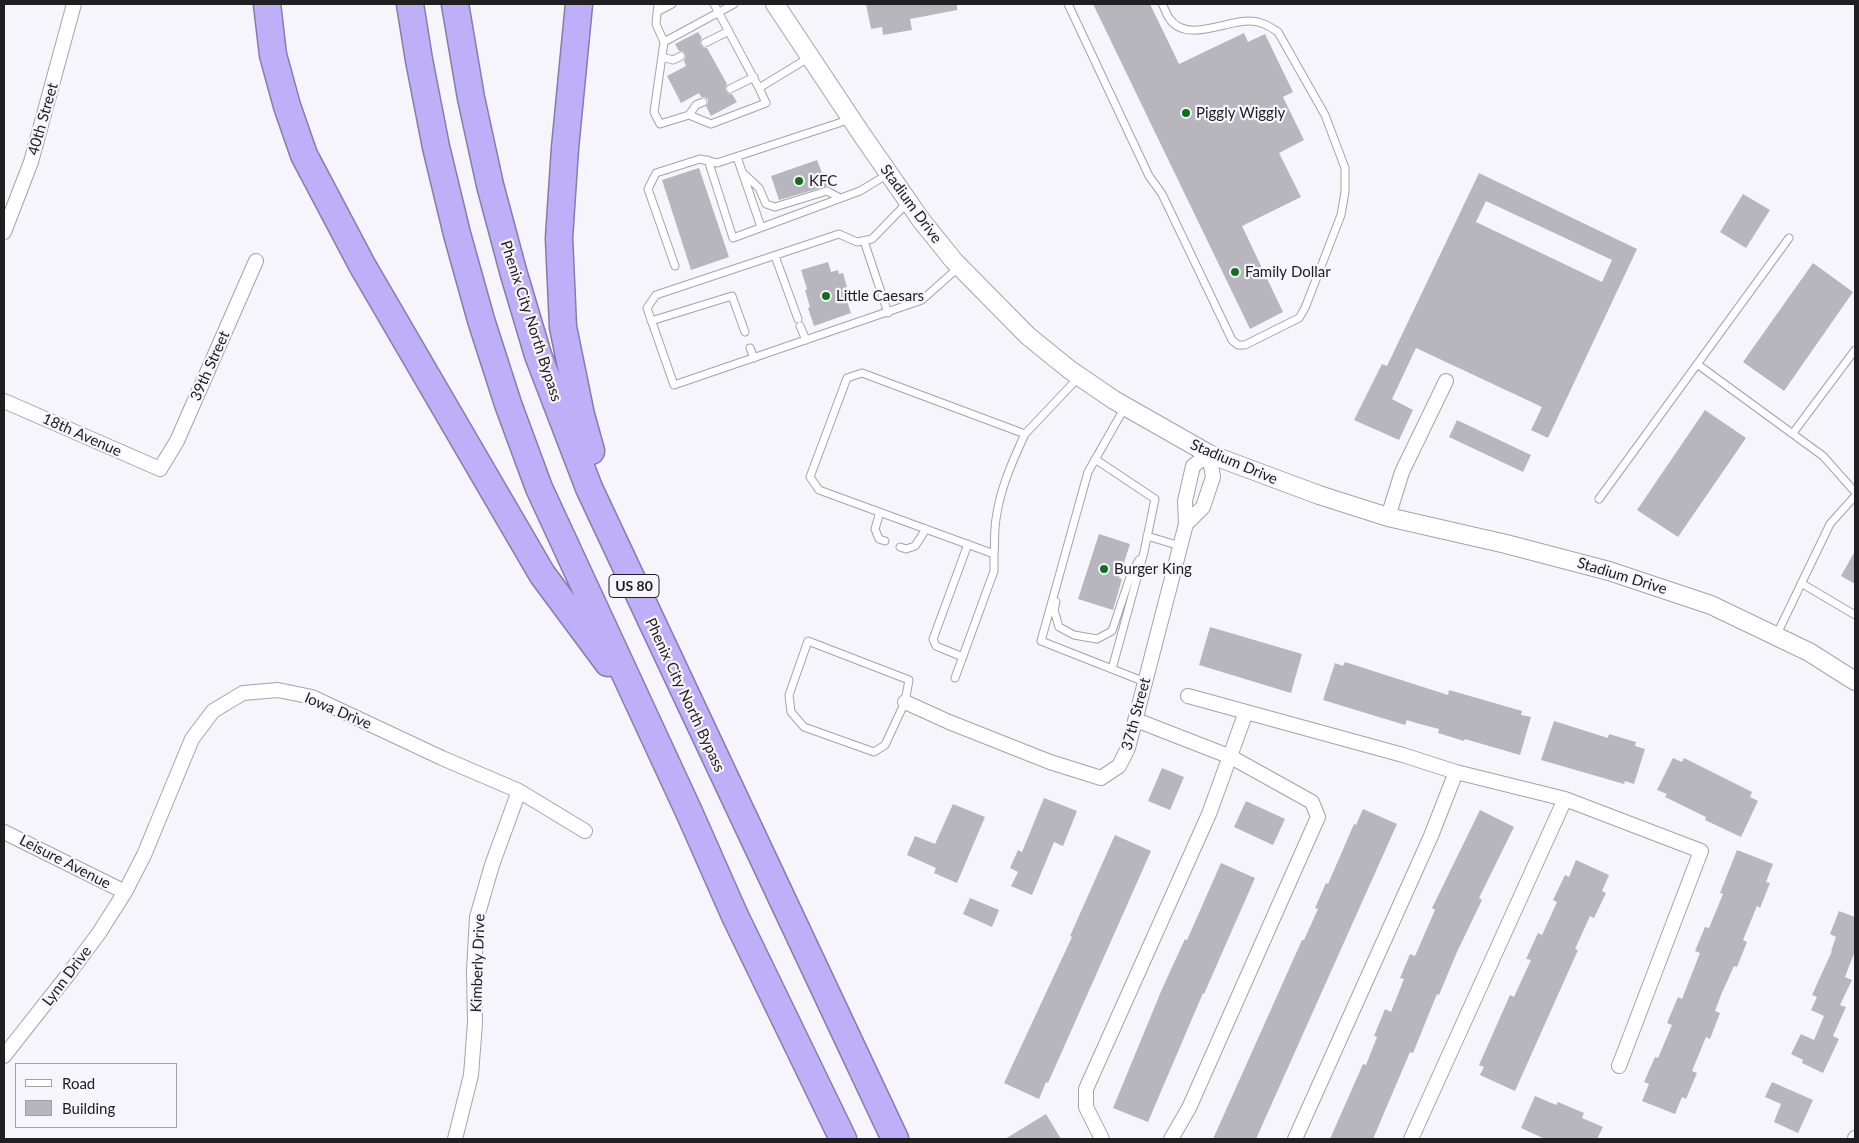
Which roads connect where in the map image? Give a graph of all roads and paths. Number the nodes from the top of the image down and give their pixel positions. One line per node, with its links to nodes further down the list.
1 (74, 4): 34 (street, 40th Street)
2 (267, 4): 83 (highway)
3 (410, 4): 83 (highway, US 80)
4 (455, 4): 74 (highway, Phenix City North Bypass / US 80)
5 (579, 4): 74 (highway)
6 (658, 4): 13 (lane)
7 (672, 4): 13 (lane)
8 (714, 4): 14 (lane)
9 (734, 4): 14 (lane)
10 (775, 4): 20 (street, Stadium Drive)
11 (1068, 4): 12 (lane)
12 (1162, 4)
13 (657, 12): 16 (lane)
14 (719, 12): 15 (lane); 16 (lane)
15 (729, 31): 17 (lane); 21 (lane)
16 (664, 42): 19 (lane)
17 (705, 43)
18 (681, 56): 19 (lane)
19 (662, 57): 25 (lane)
20 (810, 57): 22 (lane); 26 (street, Stadium Drive)
21 (754, 78): 22 (lane); 23 (lane)
22 (759, 88): 25 (lane)
23 (730, 89)
24 (703, 102): 25 (lane)
25 (689, 115)
26 (851, 119): 27 (lane); 30 (street, Stadium Drive)
27 (737, 157): 28 (lane); 29 (lane)
28 (708, 160): 33 (lane); 39 (lane)
29 (742, 172): 31 (lane); 33 (lane)
30 (889, 174): 31 (lane); 32 (street, Stadium Drive)
31 (840, 198): 33 (lane)
32 (908, 201): 36 (lane); 40 (street, Stadium Drive)
33 (761, 227)
34 (4, 232)
35 (1789, 238): 48 (lane)
36 (864, 241): 37 (lane); 41 (lane)
37 (775, 256): 42 (lane); 44 (lane)
38 (256, 261): 57 (street, 39th Street)
39 (674, 266)
40 (959, 266): 41 (lane); 49 (street, Stadium Drive)
41 (888, 313): 44 (lane)
42 (652, 321): 43 (lane); 47 (lane)
43 (744, 332)
44 (806, 340): 47 (lane)
45 (750, 348): 47 (lane)
46 (1855, 350): 53 (lane)
47 (754, 358)
48 (1697, 364): 53 (lane); 59 (lane)
49 (1079, 376): 52 (street, Stadium Drive); 54 (lane)
50 (1446, 381): 61 (street)
51 (4, 401): 57 (street, 18th Avenue)
52 (1125, 407): 55 (street, Stadium Drive); 56 (lane)
53 (1793, 433): 58 (lane)
54 (1025, 434): 60 (lane); 70 (lane)
55 (1209, 454): 61 (street, Stadium Drive); 62 (street, 37th Street); 62 (street, 37th Street)
56 (1095, 459): 64 (lane); 71 (lane)
57 (160, 470)
58 (1855, 494): 72 (lane)
59 (1599, 499)
60 (880, 512): 63 (lane); 65 (lane)
61 (1388, 517): 75 (street, Stadium Drive)
62 (1186, 524): 67 (street, 37th Street)
63 (926, 529): 66 (lane); 68 (lane)
64 (1147, 536): 67 (lane); 69 (lane)
65 (885, 541)
66 (968, 544): 70 (lane); 76 (lane)
67 (1180, 546): 80 (street, 37th Street)
68 (900, 547)
69 (1144, 552): 71 (lane); 77 (lane)
70 (994, 554): 76 (lane)
71 (1060, 572): 77 (lane)
72 (1801, 583): 73 (lane); 75 (lane)
73 (1855, 615)
74 (654, 628): 97 (highway, Phenix City North Bypass / US 80)
75 (1776, 636): 79 (street, Stadium Drive)
76 (962, 657): 78 (lane)
77 (1112, 669): 80 (lane)
78 (955, 678)
79 (1855, 681)
80 (1145, 682): 85 (street, 37th Street)
81 (1188, 696): 84 (street)
82 (905, 702): 82 (lane); 85 (street, 37th Street)
83 (640, 708): 96 (highway, US 80)
84 (1246, 712): 86 (street); 87 (street)
85 (1136, 720): 86 (street)
86 (1231, 757): 98 (street); 99 (street)
87 (1456, 772): 89 (street); 100 (street)
88 (519, 791): 90 (street, Iowa Drive); 92 (street, Iowa Drive); 95 (street, Kimberly Drive)
89 (1565, 799): 94 (street); 101 (street)
90 (585, 831)
91 (4, 832): 92 (street, Leisure Avenue)
92 (125, 892): 93 (street, Lynn Drive)
93 (4, 1056)
94 (1619, 1066)
95 (455, 1139)
96 (843, 1139)
97 (895, 1139)
98 (1102, 1139)
99 (1171, 1139)
100 (1295, 1139)
101 (1411, 1139)

